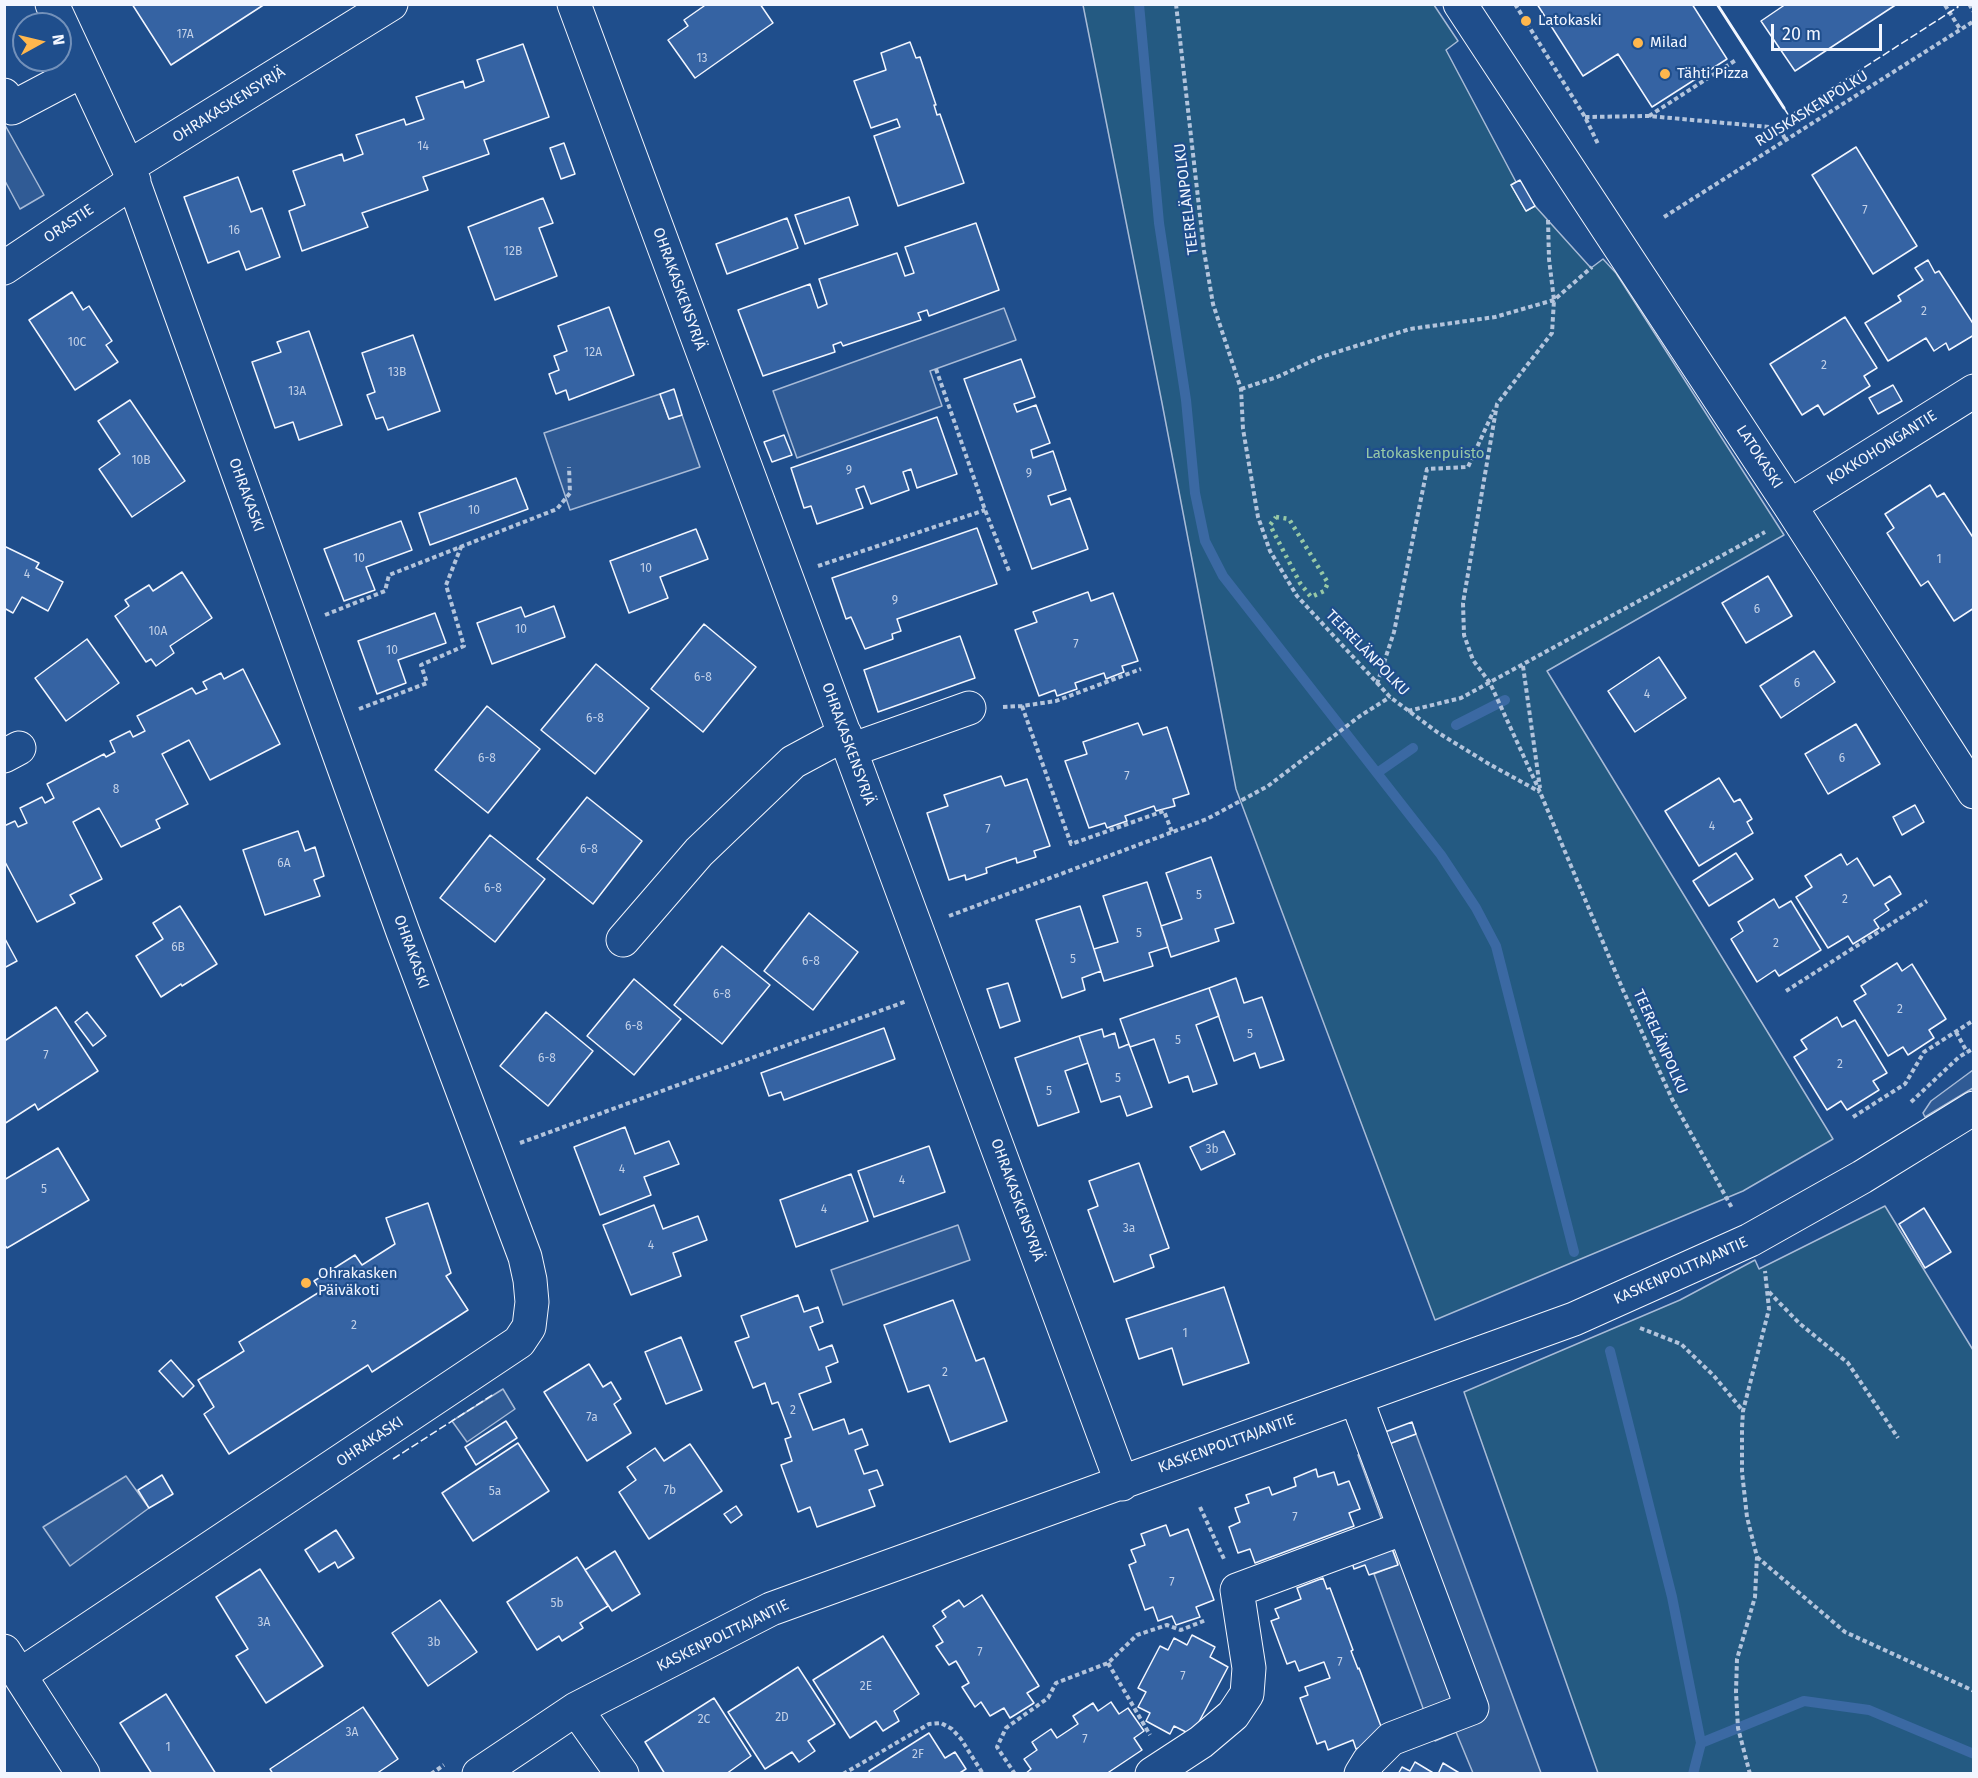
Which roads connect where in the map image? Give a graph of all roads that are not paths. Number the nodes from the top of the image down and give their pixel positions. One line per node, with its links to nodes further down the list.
1 (52, 4): 5 (street, OHRAKASKI)
2 (392, 4): 7 (street, OHRAKASKENSYRJÄ)
3 (574, 4): 12 (street, OHRAKASKENSYRJÄ)
4 (1460, 4): 10 (street, LATOKASKI)
5 (82, 71): 6 (street); 7 (street, OHRAKASKI)
6 (4, 94)
7 (131, 174): 8 (street, ORASTIE); 19 (street, OHRAKASKI)
8 (4, 268)
9 (1974, 391): 10 (street, KOKKOHONGANTIE)
10 (1793, 510): 13 (street, LATOKASKI)
11 (969, 708): 12 (street)
12 (848, 742): 14 (street); 17 (street, OHRAKASKENSYRJÄ)
13 (1974, 792)
14 (623, 940)
15 (1974, 1108): 16 (street, KASKENPOLTTAJANTIE)
16 (1356, 1398): 17 (street, KASKENPOLTTAJANTIE); 18 (street)
17 (1122, 1484): 20 (street, KASKENPOLTTAJANTIE)
18 (1404, 1528): 21 (street); 25 (street)
19 (12, 1663): 22 (street)
20 (576, 1709): 23 (street, KASKENPOLTTAJANTIE); 24 (street)
21 (1160, 1769)
22 (83, 1773)
23 (479, 1773)
24 (622, 1773)
25 (1361, 1773)

